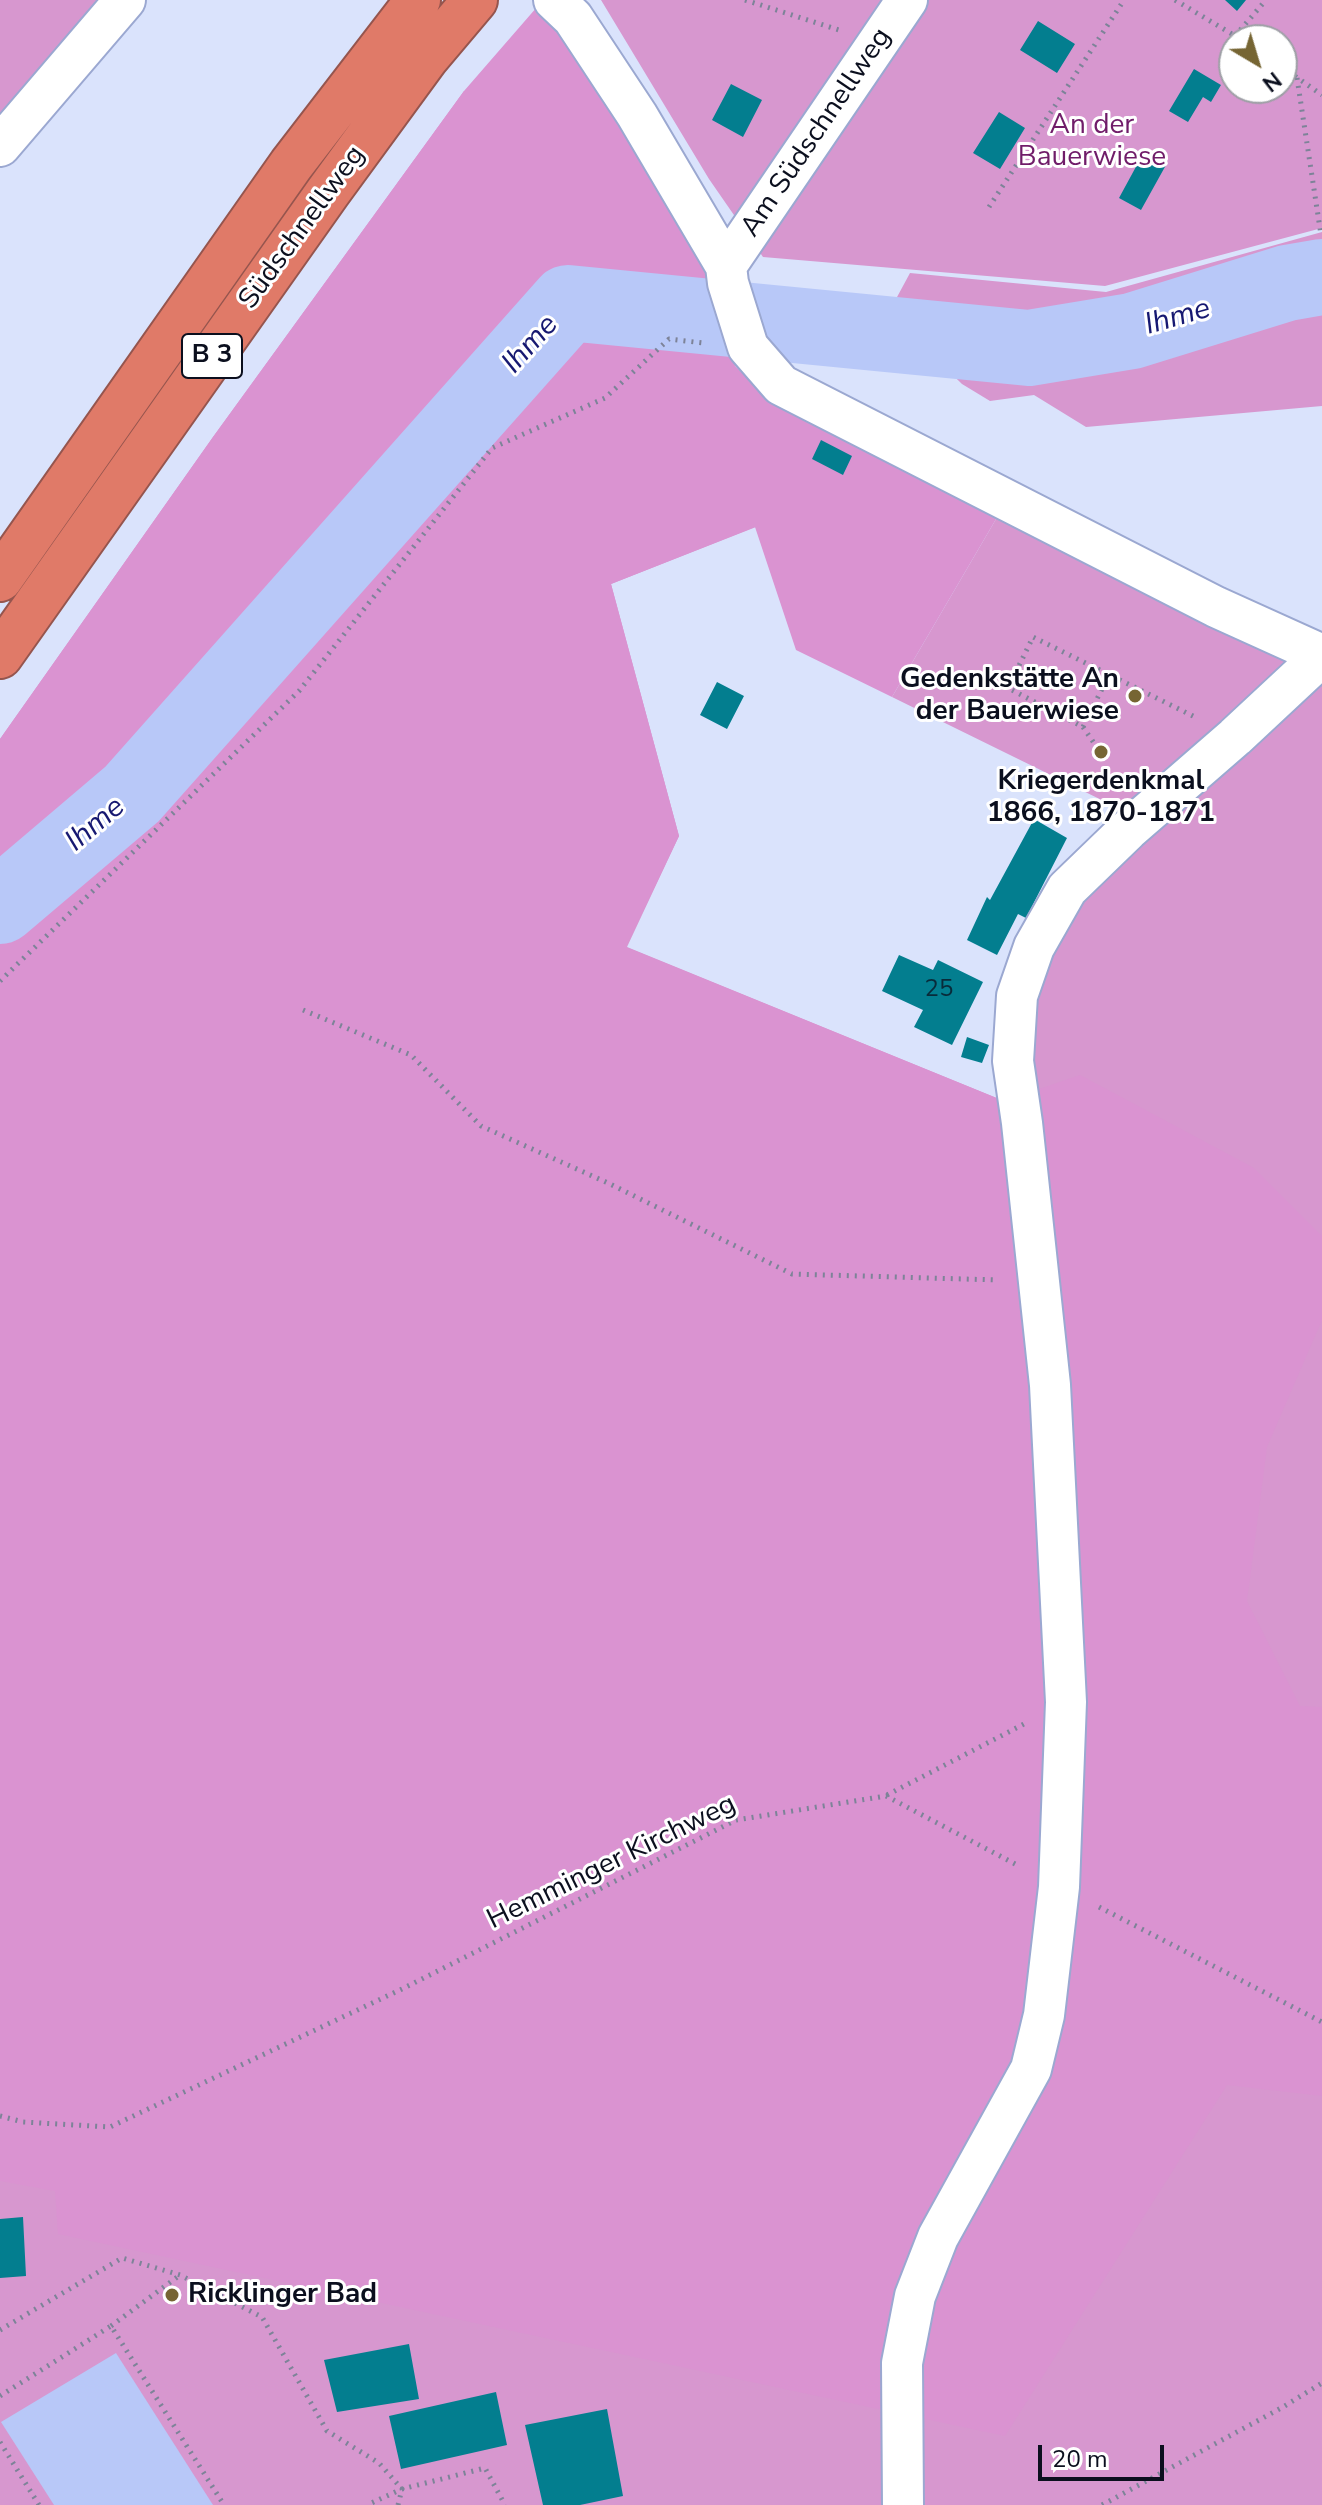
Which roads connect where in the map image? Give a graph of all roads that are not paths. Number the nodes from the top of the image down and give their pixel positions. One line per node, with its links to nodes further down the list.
1 (125, 0): 6 (street)
2 (475, 0): 10 (highway, Südschnellweg / B 3)
3 (554, 0): 7 (street)
4 (907, 0): 7 (street, Am Südschnellweg)
5 (405, 16): 8 (highway, Südschnellweg / B 3)
6 (0, 146)
7 (727, 275): 9 (street)
8 (0, 579)
9 (1322, 655): 11 (street)
10 (0, 656)
11 (903, 2505)

